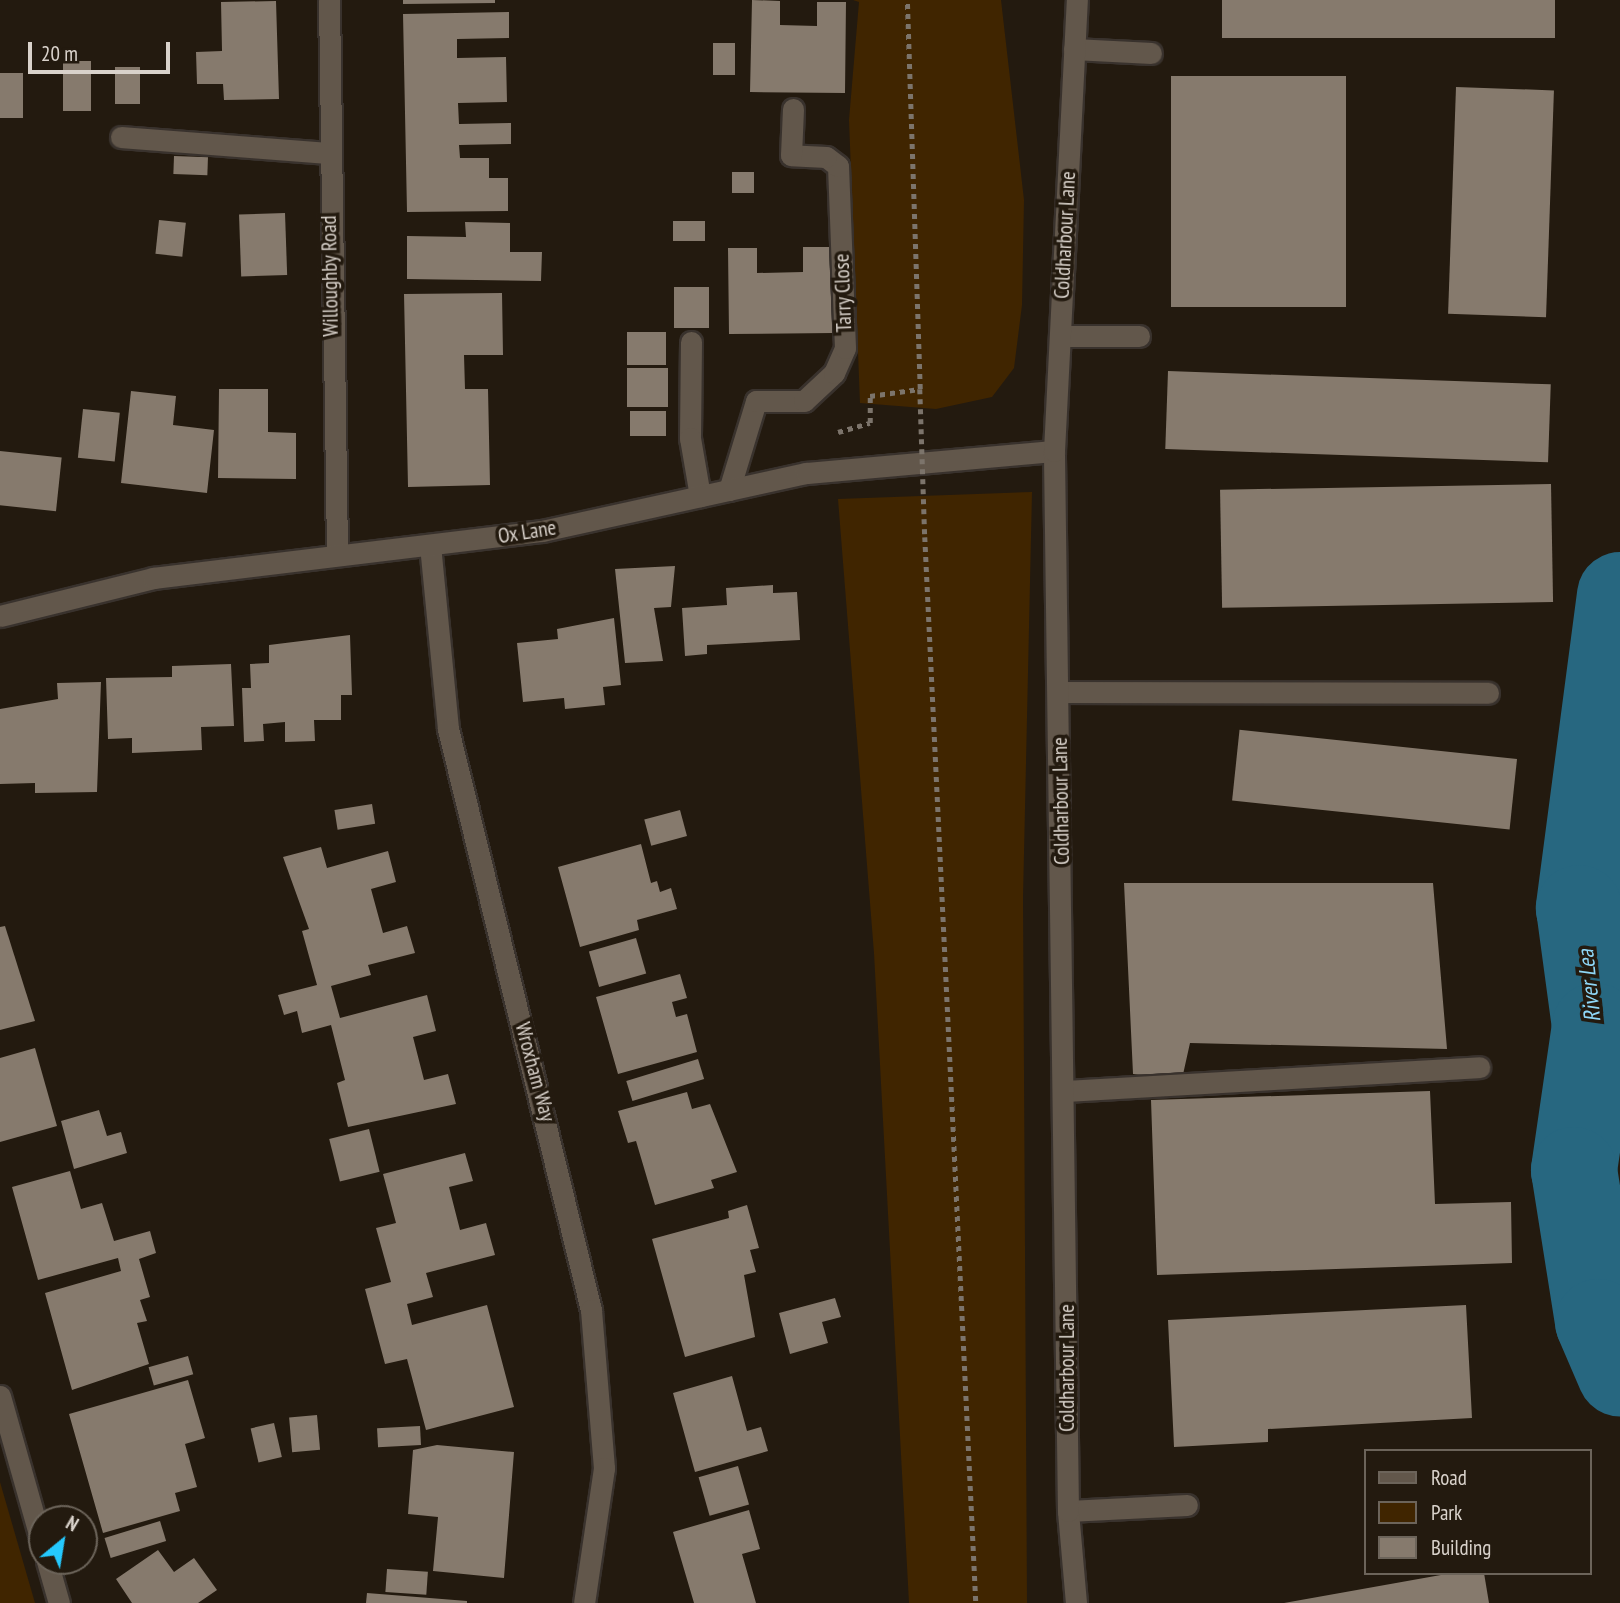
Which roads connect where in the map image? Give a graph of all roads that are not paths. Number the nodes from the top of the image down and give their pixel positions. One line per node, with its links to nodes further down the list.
1 (329, 0): 7 (street, Willoughby Road)
2 (1077, 0): 3 (street, Coldharbour Lane)
3 (1073, 50): 4 (street); 8 (street, Coldharbour Lane)
4 (1151, 52)
5 (793, 109): 12 (street, Tarry Close)
6 (121, 138): 7 (street)
7 (327, 153): 15 (street, Willoughby Road)
8 (1060, 336): 9 (street); 11 (street, Coldharbour Lane)
9 (1139, 336)
10 (691, 342): 13 (street)
11 (1054, 451): 12 (street, Ox Lane); 17 (street, Coldharbour Lane)
12 (729, 490): 13 (street, Ox Lane)
13 (700, 496): 14 (street, Ox Lane)
14 (430, 545): 15 (street, Ox Lane); 27 (street, Wroxham Way)
15 (337, 552): 16 (street, Ox Lane)
16 (0, 616)
17 (1059, 692): 18 (street); 20 (street, Coldharbour Lane)
18 (1488, 693)
19 (1479, 1067): 20 (street)
20 (1066, 1091): 24 (street, Coldharbour Lane)
21 (0, 1396): 22 (street)
22 (31, 1505)
23 (1186, 1505): 24 (street)
24 (1068, 1511): 28 (street, Coldharbour Lane)
25 (51, 1575): 26 (street)
26 (59, 1603)
27 (584, 1603)
28 (1076, 1603)

